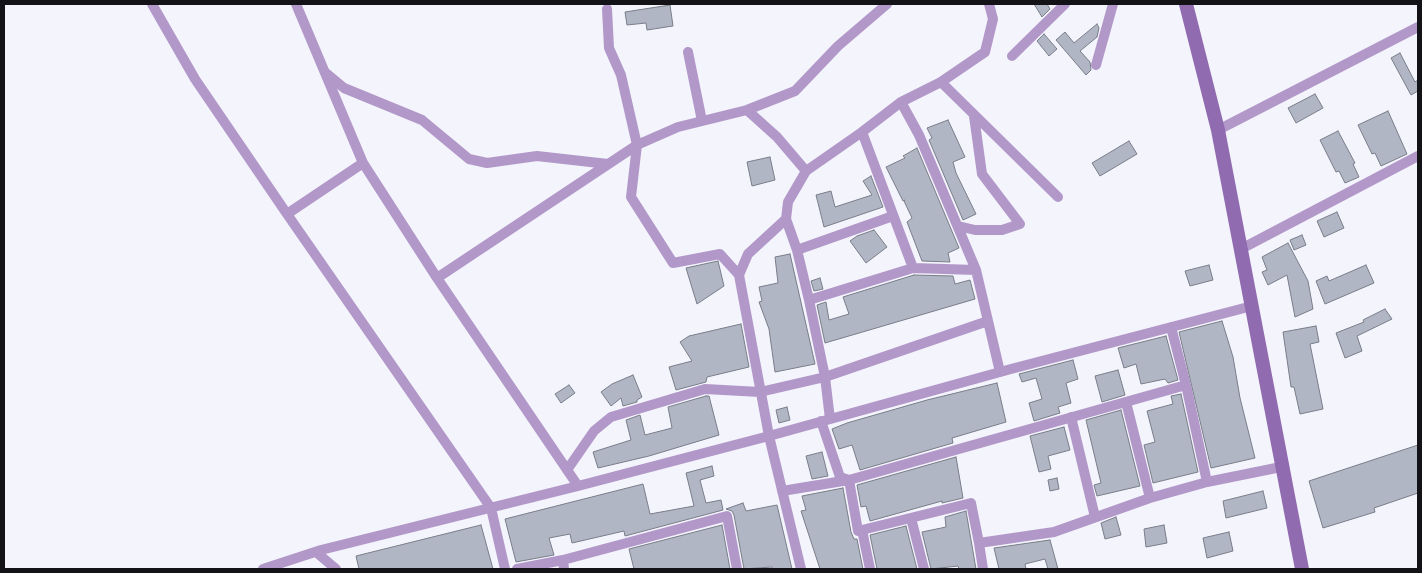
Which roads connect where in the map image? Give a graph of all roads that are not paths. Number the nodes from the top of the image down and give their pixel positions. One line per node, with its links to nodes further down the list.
1 (152, 4): 27 (street)
2 (296, 4): 13 (street)
3 (886, 4): 16 (street)
4 (989, 4): 14 (street)
5 (1113, 4): 12 (street)
6 (1186, 4): 19 (main road)
7 (1060, 5): 11 (street)
8 (607, 10): 21 (street)
9 (1418, 27): 19 (street)
10 (688, 52): 18 (street)
11 (1012, 56)
12 (1096, 64)
13 (323, 71): 23 (street); 24 (street)
14 (941, 82): 15 (street); 17 (street)
15 (901, 102): 20 (street); 30 (street)
16 (747, 110): 18 (street); 25 (street)
17 (974, 116): 26 (street); 30 (street)
18 (702, 122): 21 (street)
19 (1218, 130): 31 (main road)
20 (862, 132): 25 (street); 28 (street)
21 (637, 145): 24 (street); 35 (street)
22 (1418, 156): 31 (street)
23 (364, 163): 27 (street); 36 (street)
24 (608, 164): 36 (street)
25 (806, 171): 29 (street)
26 (1058, 197)
27 (287, 214): 56 (street)
28 (893, 216): 32 (street); 33 (street)
29 (786, 219): 32 (street); 35 (street)
30 (958, 226): 34 (street)
31 (1241, 249): 38 (main road)
32 (797, 250): 37 (street)
33 (912, 268): 34 (street); 37 (street)
34 (976, 270): 39 (street)
35 (739, 275): 44 (street)
36 (437, 278): 50 (street)
37 (809, 300): 42 (street)
38 (1252, 306): 40 (street); 49 (main road)
39 (988, 321): 41 (street); 42 (street)
40 (1171, 327): 41 (street); 43 (street)
41 (1000, 372): 47 (street)
42 (825, 377): 44 (street); 47 (street)
43 (1186, 385): 45 (street); 52 (street)
44 (760, 392): 48 (street); 50 (street)
45 (1126, 402): 46 (street); 55 (street)
46 (1071, 417): 51 (street); 57 (street)
47 (826, 420): 48 (street); 51 (street)
48 (768, 436): 53 (street); 54 (street)
49 (1281, 467): 52 (street); 72 (main road)
50 (567, 470): 53 (street)
51 (849, 480): 54 (street); 59 (street)
52 (1207, 482): 55 (street)
53 (578, 486): 56 (street)
54 (782, 491): 68 (street)
55 (1150, 498): 57 (street)
56 (491, 508): 61 (street); 65 (street)
57 (1095, 517): 60 (street)
58 (911, 518): 59 (street); 60 (street); 70 (street)
59 (858, 530): 69 (street)
60 (979, 543): 71 (street)
61 (316, 552): 63 (street); 64 (street)
62 (563, 564): 66 (street); 67 (street)
63 (263, 569)
64 (336, 569)
65 (505, 569)
66 (517, 569)
67 (737, 569)
68 (801, 569)
69 (870, 569)
70 (924, 569)
71 (983, 569)
72 (1302, 569)

